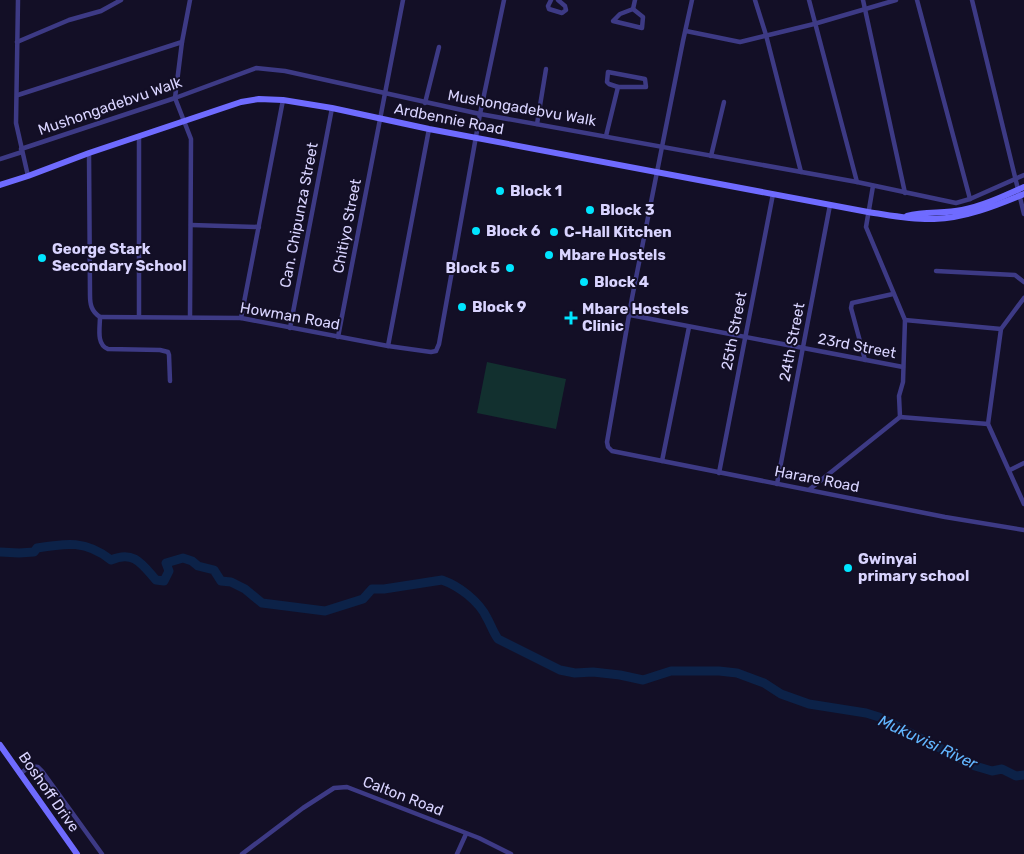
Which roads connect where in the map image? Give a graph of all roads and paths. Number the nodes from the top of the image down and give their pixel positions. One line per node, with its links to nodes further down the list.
1 (18, 0): 21 (street)
2 (122, 0): 21 (street)
3 (190, 0): 22 (street)
4 (403, 0): 26 (street, Chitiyo Street)
5 (504, 0): 33 (street)
6 (551, 0): 7 (street)
7 (559, 0)
8 (635, 0): 17 (street)
9 (692, 0): 19 (street)
10 (754, 0): 20 (street)
11 (809, 0): 18 (street)
12 (863, 0): 16 (street)
13 (896, 0): 16 (street)
14 (917, 0): 57 (street)
15 (972, 0): 50 (street)
16 (865, 9): 18 (street); 55 (street)
17 (633, 10): 17 (street)
18 (814, 24): 20 (street); 51 (street)
19 (686, 31): 20 (street); 41 (street)
20 (766, 35): 47 (street)
21 (17, 42): 27 (street)
22 (182, 42): 27 (street); 28 (street)
23 (439, 47): 31 (street)
24 (546, 69): 36 (street)
25 (618, 87): 25 (street); 39 (street)
26 (384, 93): 28 (street, Mushongadebvu Walk); 31 (street, Mushongadebvu Walk); 34 (street, Chitiyo Street)
27 (18, 95): 42 (street)
28 (175, 98): 35 (street); 42 (street, Mushongadebvu Walk)
29 (283, 100): 32 (main road, Ardbennie Road); 35 (main road, Ardbennie Road); 62 (street)
30 (724, 102): 44 (street)
31 (425, 103): 33 (street, Mushongadebvu Walk)
32 (332, 108): 34 (main road, Ardbennie Road); 74 (street, Can. Chipunza Street)
33 (480, 114): 36 (street, Mushongadebvu Walk); 40 (street)
34 (380, 119): 37 (main road, Ardbennie Road); 76 (street, Chitiyo Street)
35 (185, 122): 38 (main road, Ardbennie Road); 61 (street)
36 (537, 124): 39 (street, Mushongadebvu Walk)
37 (429, 129): 40 (main road, Ardbennie Road); 78 (street)
38 (139, 136): 43 (main road, Ardbennie Road); 68 (street)
39 (606, 136): 41 (street, Mushongadebvu Walk)
40 (476, 137): 46 (main road, Ardbennie Road); 78 (street, Howman Road)
41 (662, 147): 44 (street, Mushongadebvu Walk); 46 (street)
42 (21, 150): 45 (street, Mushongadebvu Walk); 49 (street)
43 (89, 153): 49 (main road, Ardbennie Road); 69 (street)
44 (711, 156): 47 (street, Mushongadebvu Walk)
45 (0, 159)
46 (658, 171): 56 (main road, Ardbennie Road); 67 (street)
47 (801, 172): 51 (street, Mushongadebvu Walk)
48 (1024, 175): 50 (street, Mushongadebvu Walk)
49 (28, 176): 52 (main road, Ardbennie Road)
50 (1016, 178): 54 (street); 57 (street, Mushongadebvu Walk)
51 (857, 182): 53 (street, Mushongadebvu Walk)
52 (0, 185)
53 (873, 186): 55 (street, Mushongadebvu Walk); 59 (street)
54 (1021, 192): 59 (main road, Ardbennie Road); 60 (street)
55 (905, 193): 57 (street, Mushongadebvu Walk)
56 (772, 194): 58 (main road, Ardbennie Road); 77 (street, 25th Street)
57 (970, 199)
58 (830, 205): 59 (main road, Ardbennie Road); 79 (street, 24th Street)
59 (868, 212): 65 (street)
60 (1024, 214)
61 (191, 225): 62 (street); 70 (street)
62 (259, 227): 71 (street)
63 (936, 271): 64 (street)
64 (1024, 282)
65 (893, 294): 72 (street); 80 (street)
66 (1024, 298): 75 (street)
67 (630, 315): 73 (street, 23rd Street); 85 (street, Harare Road)
68 (139, 316): 69 (street, Howman Road); 70 (street, Howman Road)
69 (100, 317): 82 (street)
70 (190, 317): 71 (street, Howman Road)
71 (241, 318): 74 (street, Howman Road)
72 (905, 320): 75 (street); 81 (street)
73 (688, 327): 77 (street, 23rd Street); 85 (street)
74 (290, 328): 76 (street, Howman Road)
75 (1001, 330): 84 (street)
76 (338, 337): 78 (street, Howman Road)
77 (746, 337): 79 (street, 23rd Street); 88 (street, 25th Street)
78 (388, 346)
79 (804, 348): 80 (street, 23rd Street); 89 (street, 24th Street)
80 (865, 360): 81 (street, 23rd Street)
81 (903, 368): 83 (street)
82 (170, 381)
83 (900, 417): 84 (street); 90 (street)
84 (988, 424): 87 (street)
85 (662, 461): 88 (street, Harare Road)
86 (1024, 463): 87 (street)
87 (1010, 470): 91 (street)
88 (719, 473): 89 (street, Harare Road)
89 (777, 484): 90 (street, Harare Road)
90 (810, 490): 92 (street, Harare Road)
91 (1024, 504)
92 (1024, 530)
93 (0, 745): 94 (main road, Boshoff Drive)
94 (20, 774): 96 (main road, Boshoff Drive); 97 (street)
95 (466, 834): 98 (street, Calton Road); 99 (street); 100 (street, Calton Road)
96 (77, 854)
97 (102, 854)
98 (242, 854)
99 (458, 854)
100 (511, 854)

